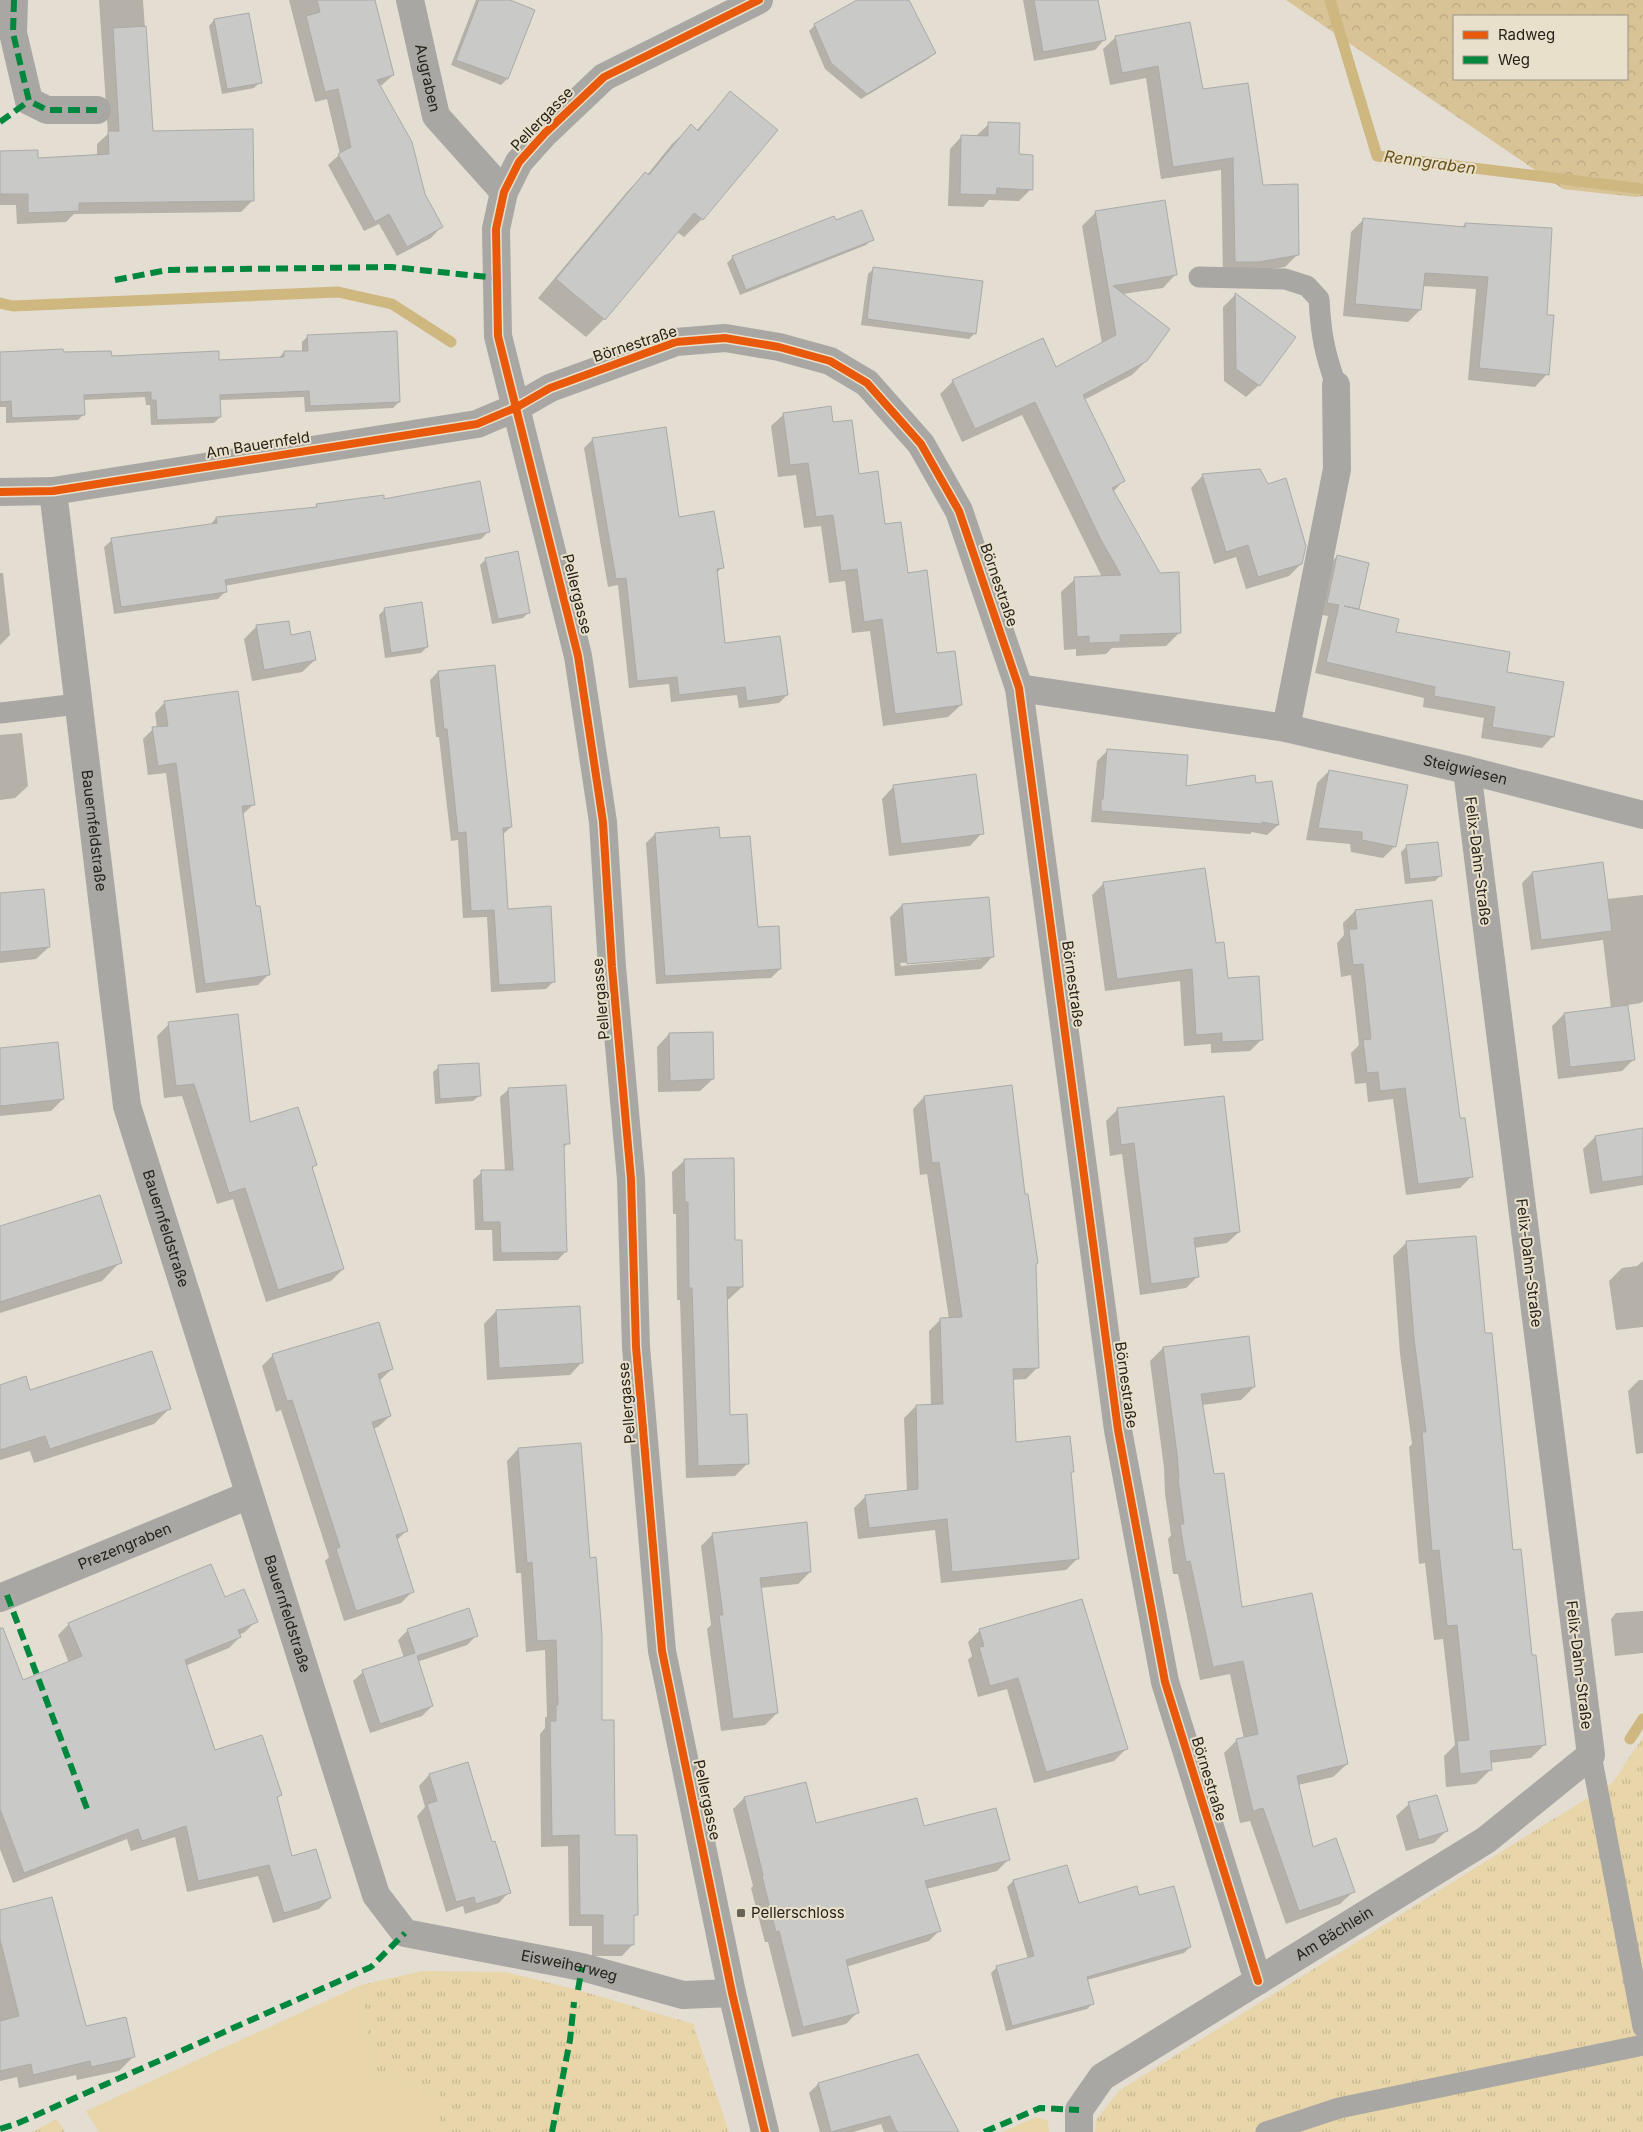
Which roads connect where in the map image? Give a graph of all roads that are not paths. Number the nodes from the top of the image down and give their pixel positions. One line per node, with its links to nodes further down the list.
1 (14, 0): 4 (street)
2 (410, 0): 5 (street, Augraben)
3 (759, 0): 5 (street, Pellergasse)
4 (97, 110)
5 (504, 192): 8 (street, Pellergasse)
6 (1199, 277): 7 (lane)
7 (1336, 384): 14 (street)
8 (517, 407): 9 (street, Am Bauernfeld); 11 (street, Börnestraße); 22 (street, Pellergasse)
9 (53, 491): 10 (street, Am Bauernfeld); 12 (street, Bauernfeldstraße)
10 (0, 492)
11 (1019, 688): 14 (street, Steigwiesen); 21 (street, Börnestraße)
12 (78, 704): 13 (lane); 17 (street, Bauernfeldstraße)
13 (0, 713)
14 (1286, 728): 15 (street, Steigwiesen)
15 (1467, 770): 16 (street, Steigwiesen); 19 (street, Felix-Dahn-Straße)
16 (1643, 816)
17 (249, 1495): 18 (street, Prezengraben); 20 (street, Bauernfeldstraße)
18 (0, 1598)
19 (1591, 1755): 21 (street, Am Bächlein); 23 (lane)
20 (405, 1933): 22 (street, Eisweiherweg)
21 (1258, 1981): 25 (street, Am Bächlein)
22 (732, 1993): 26 (street, Pellergasse)
23 (1643, 2026)
24 (1643, 2045): 27 (lane)
25 (1079, 2121)
26 (764, 2132)
27 (1266, 2132)

